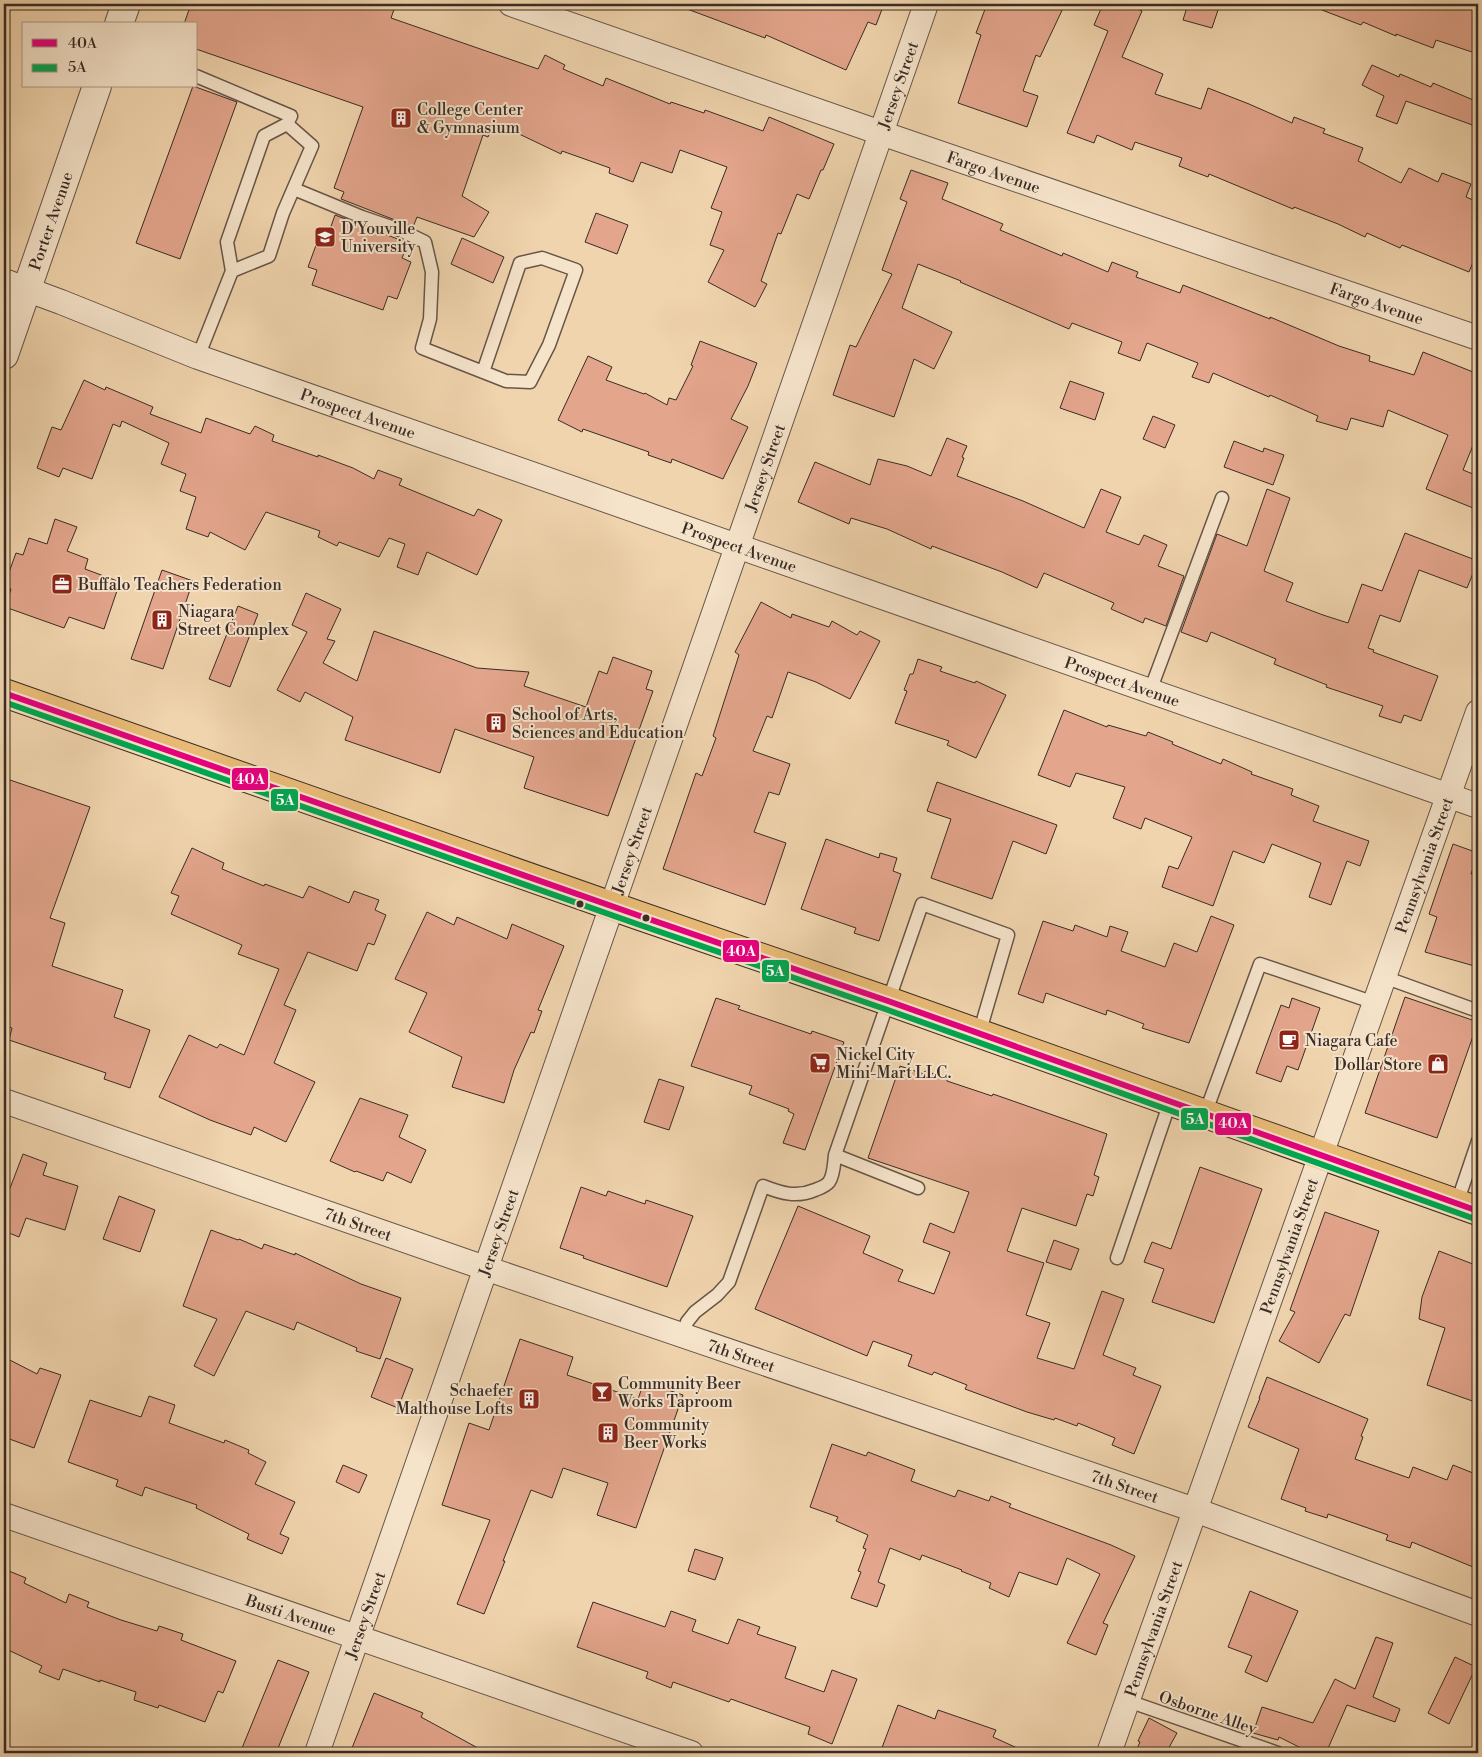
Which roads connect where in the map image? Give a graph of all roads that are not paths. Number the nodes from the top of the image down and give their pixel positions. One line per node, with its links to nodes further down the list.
1 (126, 4): 4 (street)
2 (511, 4): 8 (street, Fargo Avenue)
3 (926, 4): 8 (street, Jersey Street)
4 (119, 22)
5 (198, 77): 7 (lane)
6 (96, 88): 11 (street, Porter Avenue)
7 (287, 124): 9 (lane); 10 (lane)
8 (881, 133): 12 (street, Fargo Avenue); 17 (street, Jersey Street)
9 (294, 189): 10 (lane); 15 (lane)
10 (232, 272): 14 (lane)
11 (15, 284): 13 (street, Porter Avenue); 14 (street, Prospect Avenue)
12 (1478, 338)
13 (4, 355)
14 (198, 357): 17 (street, Prospect Avenue)
15 (483, 372): 15 (lane)
16 (1222, 498): 18 (lane)
17 (737, 546): 18 (street, Prospect Avenue); 23 (street, Jersey Street)
18 (1150, 690): 21 (street, Prospect Avenue)
19 (4, 694): 23 (main road)
20 (1478, 712): 21 (street, Pennsylvania Street)
21 (1449, 795): 22 (street, Prospect Avenue); 24 (street, Pennsylvania Street)
22 (1478, 806)
23 (612, 906): 25 (main road); 38 (street, Jersey Street)
24 (1384, 977): 26 (street, Pennsylvania Street); 27 (lane)
25 (888, 1001): 28 (main road); 28 (lane); 33 (lane)
26 (1375, 1003): 31 (lane); 34 (street, Pennsylvania Street)
27 (1478, 1011)
28 (979, 1034): 30 (main road)
29 (4, 1101): 38 (street, 7th Street)
30 (1170, 1102): 31 (main road); 37 (lane)
31 (1205, 1114): 34 (main road)
32 (1478, 1141): 36 (lane)
33 (835, 1155): 35 (lane); 39 (lane)
34 (1321, 1156): 36 (main road); 40 (street, Pennsylvania Street)
35 (918, 1188)
36 (1467, 1207)
37 (1117, 1258)
38 (486, 1268): 39 (street, 7th Street); 43 (street, Jersey Street)
39 (683, 1335): 40 (street, 7th Street)
40 (1195, 1510): 42 (street, 7th Street); 44 (street, Pennsylvania Street)
41 (4, 1515): 43 (street, Busti Avenue)
42 (1478, 1614)
43 (357, 1638): 45 (street, Jersey Street); 46 (street, Busti Avenue)
44 (1128, 1701): 47 (street, Pennsylvania Street); 48 (lane, Osborne Alley)
45 (317, 1753)
46 (691, 1753)
47 (1109, 1753)
48 (1278, 1753)

